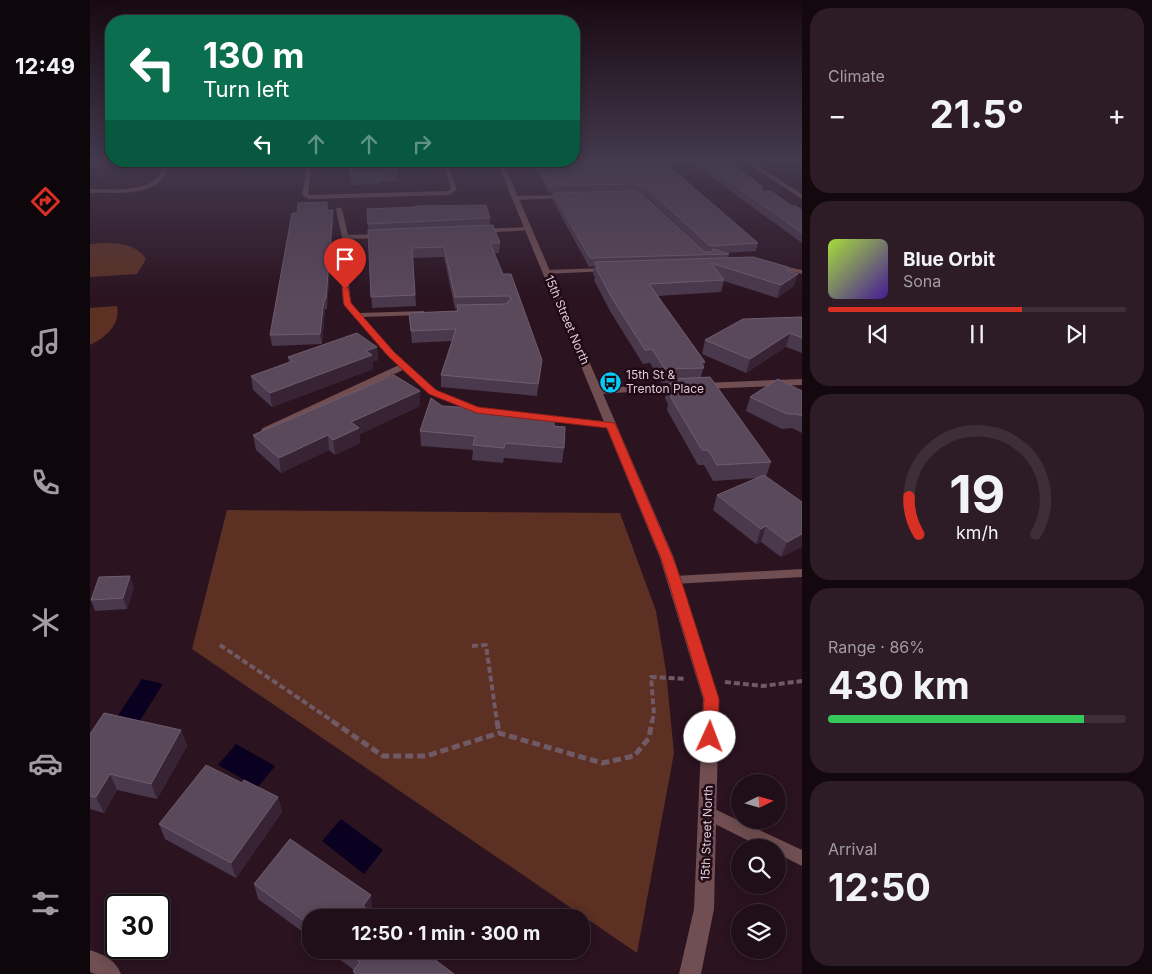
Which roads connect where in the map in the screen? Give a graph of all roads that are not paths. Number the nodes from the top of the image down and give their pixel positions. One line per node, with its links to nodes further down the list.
1 (519, 207): 3 (street, 15th Street North)
2 (339, 209): 6 (lane)
3 (529, 230): 4 (lane); 9 (street, 15th Street North)
4 (474, 232)
5 (385, 235): 6 (lane)
6 (345, 237): 12 (lane)
7 (771, 266): 10 (lane)
8 (616, 270): 9 (lane)
9 (546, 272): 17 (street, 15th Street North)
10 (802, 272)
11 (426, 313): 12 (lane)
12 (357, 315): 13 (lane)
13 (404, 366): 18 (lane); 19 (lane)
14 (802, 382): 16 (lane)
15 (684, 387): 17 (lane)
16 (694, 387)
17 (597, 391): 18 (street, 15th Street North)
18 (611, 425): 21 (street, 15th Street North)
19 (259, 433)
20 (802, 573): 21 (lane)
21 (674, 580): 22 (street, 15th Street North)
22 (708, 813): 23 (lane); 26 (street, 15th Street North)
23 (802, 858)
24 (90, 961): 25 (street)
25 (110, 974)
26 (690, 974)

